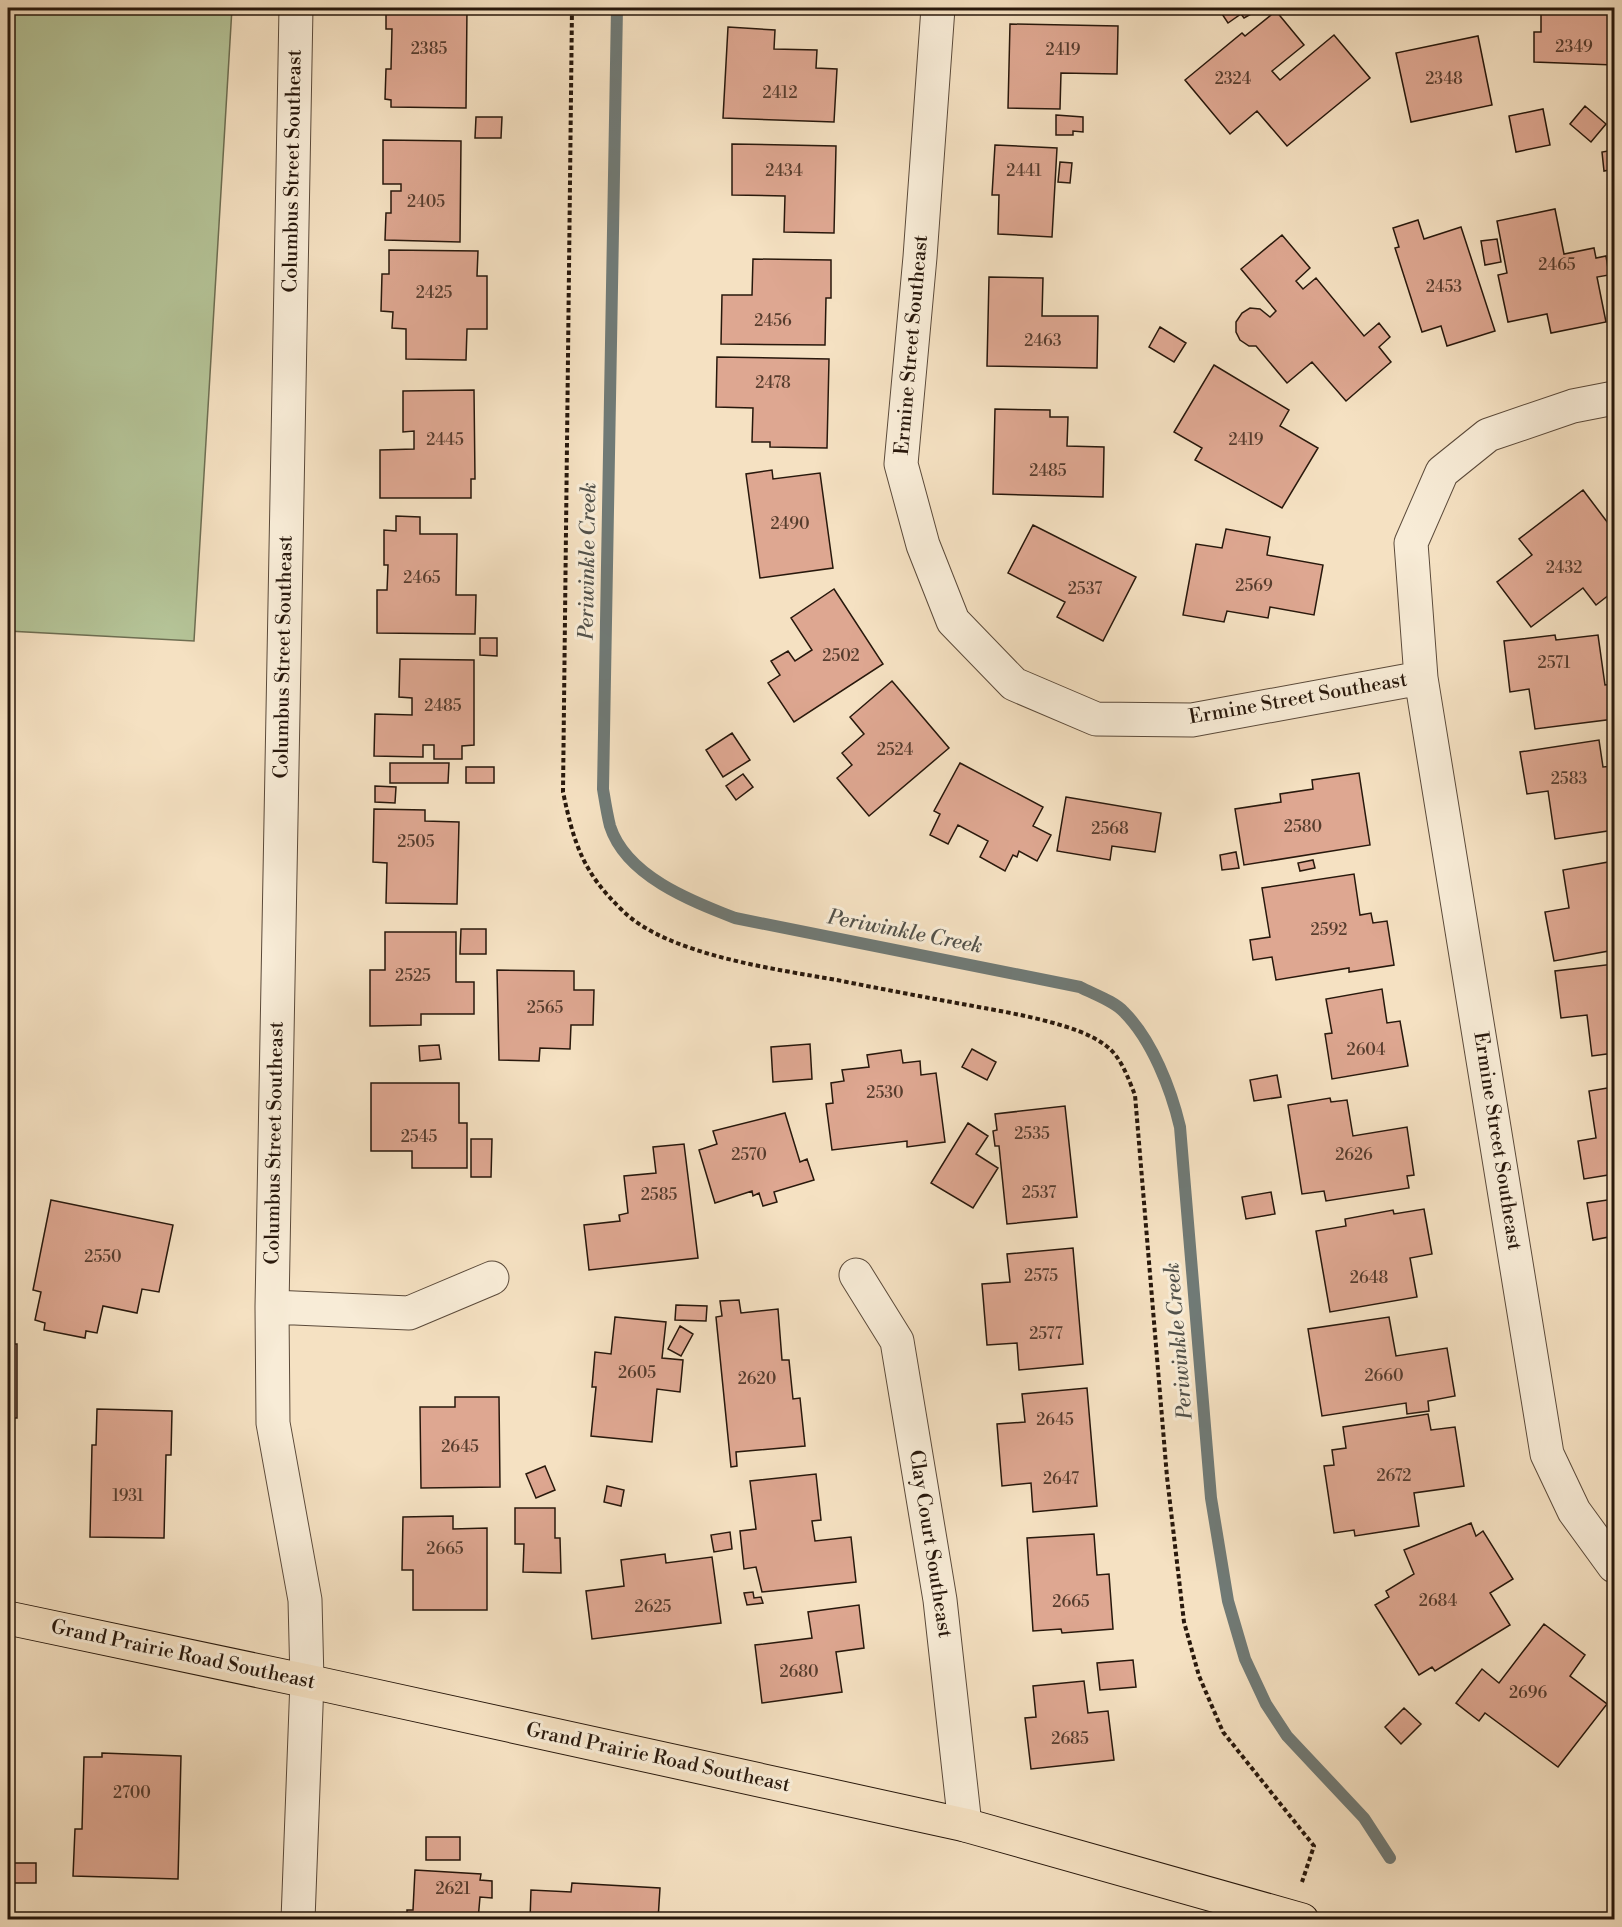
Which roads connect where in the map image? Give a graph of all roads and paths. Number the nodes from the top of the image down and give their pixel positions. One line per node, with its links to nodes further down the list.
1 (296, 8): 8 (street, Columbus Street Southeast)
2 (572, 8): 13 (path)
3 (938, 8): 5 (street, Ermine Street Southeast)
4 (1614, 398): 5 (street)
5 (1422, 678): 9 (street, Ermine Street Southeast)
6 (856, 1275): 12 (street, Clay Court Southeast)
7 (492, 1278): 8 (street)
8 (272, 1307): 11 (street, Columbus Street Southeast)
9 (1614, 1566)
10 (8, 1618): 11 (main road, Grand Prairie Road Southeast)
11 (308, 1681): 12 (main road, Grand Prairie Road Southeast); 14 (street, Columbus Street Southeast)
12 (965, 1825): 13 (main road, Grand Prairie Road Southeast)
13 (1297, 1919)
14 (298, 1920)

